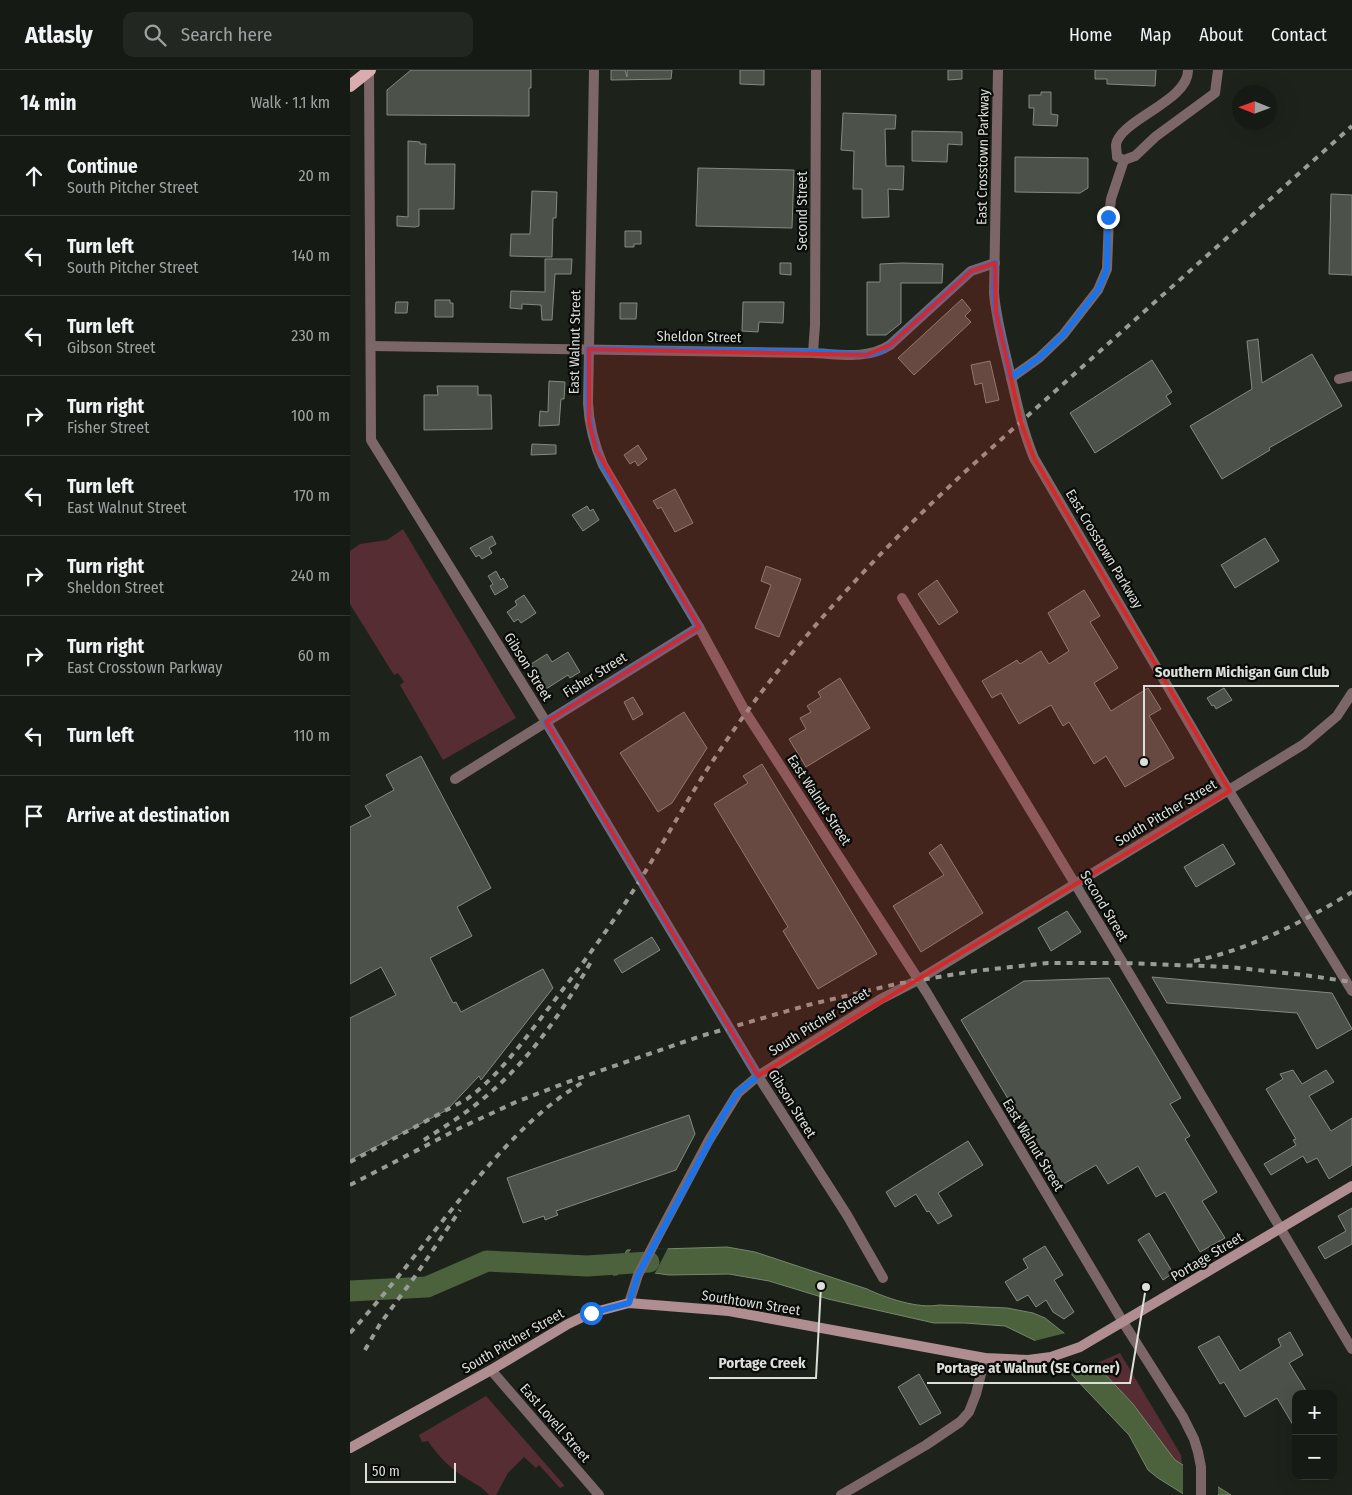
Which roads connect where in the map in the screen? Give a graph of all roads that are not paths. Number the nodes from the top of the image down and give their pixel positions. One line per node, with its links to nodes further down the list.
1 (369, 70): 7 (main road); 10 (street, Gibson Street)
2 (594, 70): 11 (street, East Walnut Street)
3 (816, 70): 12 (street, Second Street)
4 (998, 70): 9 (street, East Crosstown Parkway)
5 (1188, 70): 8 (street)
6 (1218, 74): 8 (street)
7 (350, 86)
8 (1124, 160): 14 (street)
9 (995, 263): 12 (street, Sheldon Street); 14 (street, East Crosstown Parkway)
10 (371, 346): 11 (street, Sheldon Street); 19 (street, Gibson Street)
11 (589, 349): 12 (street, Sheldon Street); 17 (street, East Walnut Street)
12 (813, 352)
13 (1352, 376): 15 (street)
14 (1011, 378): 21 (street, East Crosstown Parkway)
15 (1339, 379)
16 (902, 598): 22 (street, Second Street)
17 (699, 627): 19 (street, Fisher Street); 23 (street, East Walnut Street)
18 (1352, 693): 21 (street, South Pitcher Street)
19 (546, 722): 20 (street, Fisher Street); 25 (street, Gibson Street)
20 (455, 779)
21 (1230, 790): 22 (street, South Pitcher Street); 24 (street, East Crosstown Parkway)
22 (1075, 884): 23 (street, South Pitcher Street); 27 (street, Second Street)
23 (918, 980): 25 (street, South Pitcher Street); 30 (street, East Walnut Street)
24 (1352, 990)
25 (758, 1076): 28 (street, Gibson Street); 29 (street, South Pitcher Street)
26 (1352, 1186): 27 (main road, Portage Street)
27 (1281, 1229): 30 (main road, Portage Street); 31 (street, Second Street)
28 (883, 1278)
29 (629, 1303): 32 (main road, Southtown Street); 33 (main road, South Pitcher Street)
30 (1123, 1322): 32 (main road, Portage Street); 37 (street, East Walnut Street)
31 (1352, 1349)
32 (985, 1358): 36 (street)
33 (491, 1370): 34 (main road, South Pitcher Street); 35 (street, East Lovell Street)
34 (350, 1448)
35 (598, 1495)
36 (841, 1495)
37 (1201, 1495)

